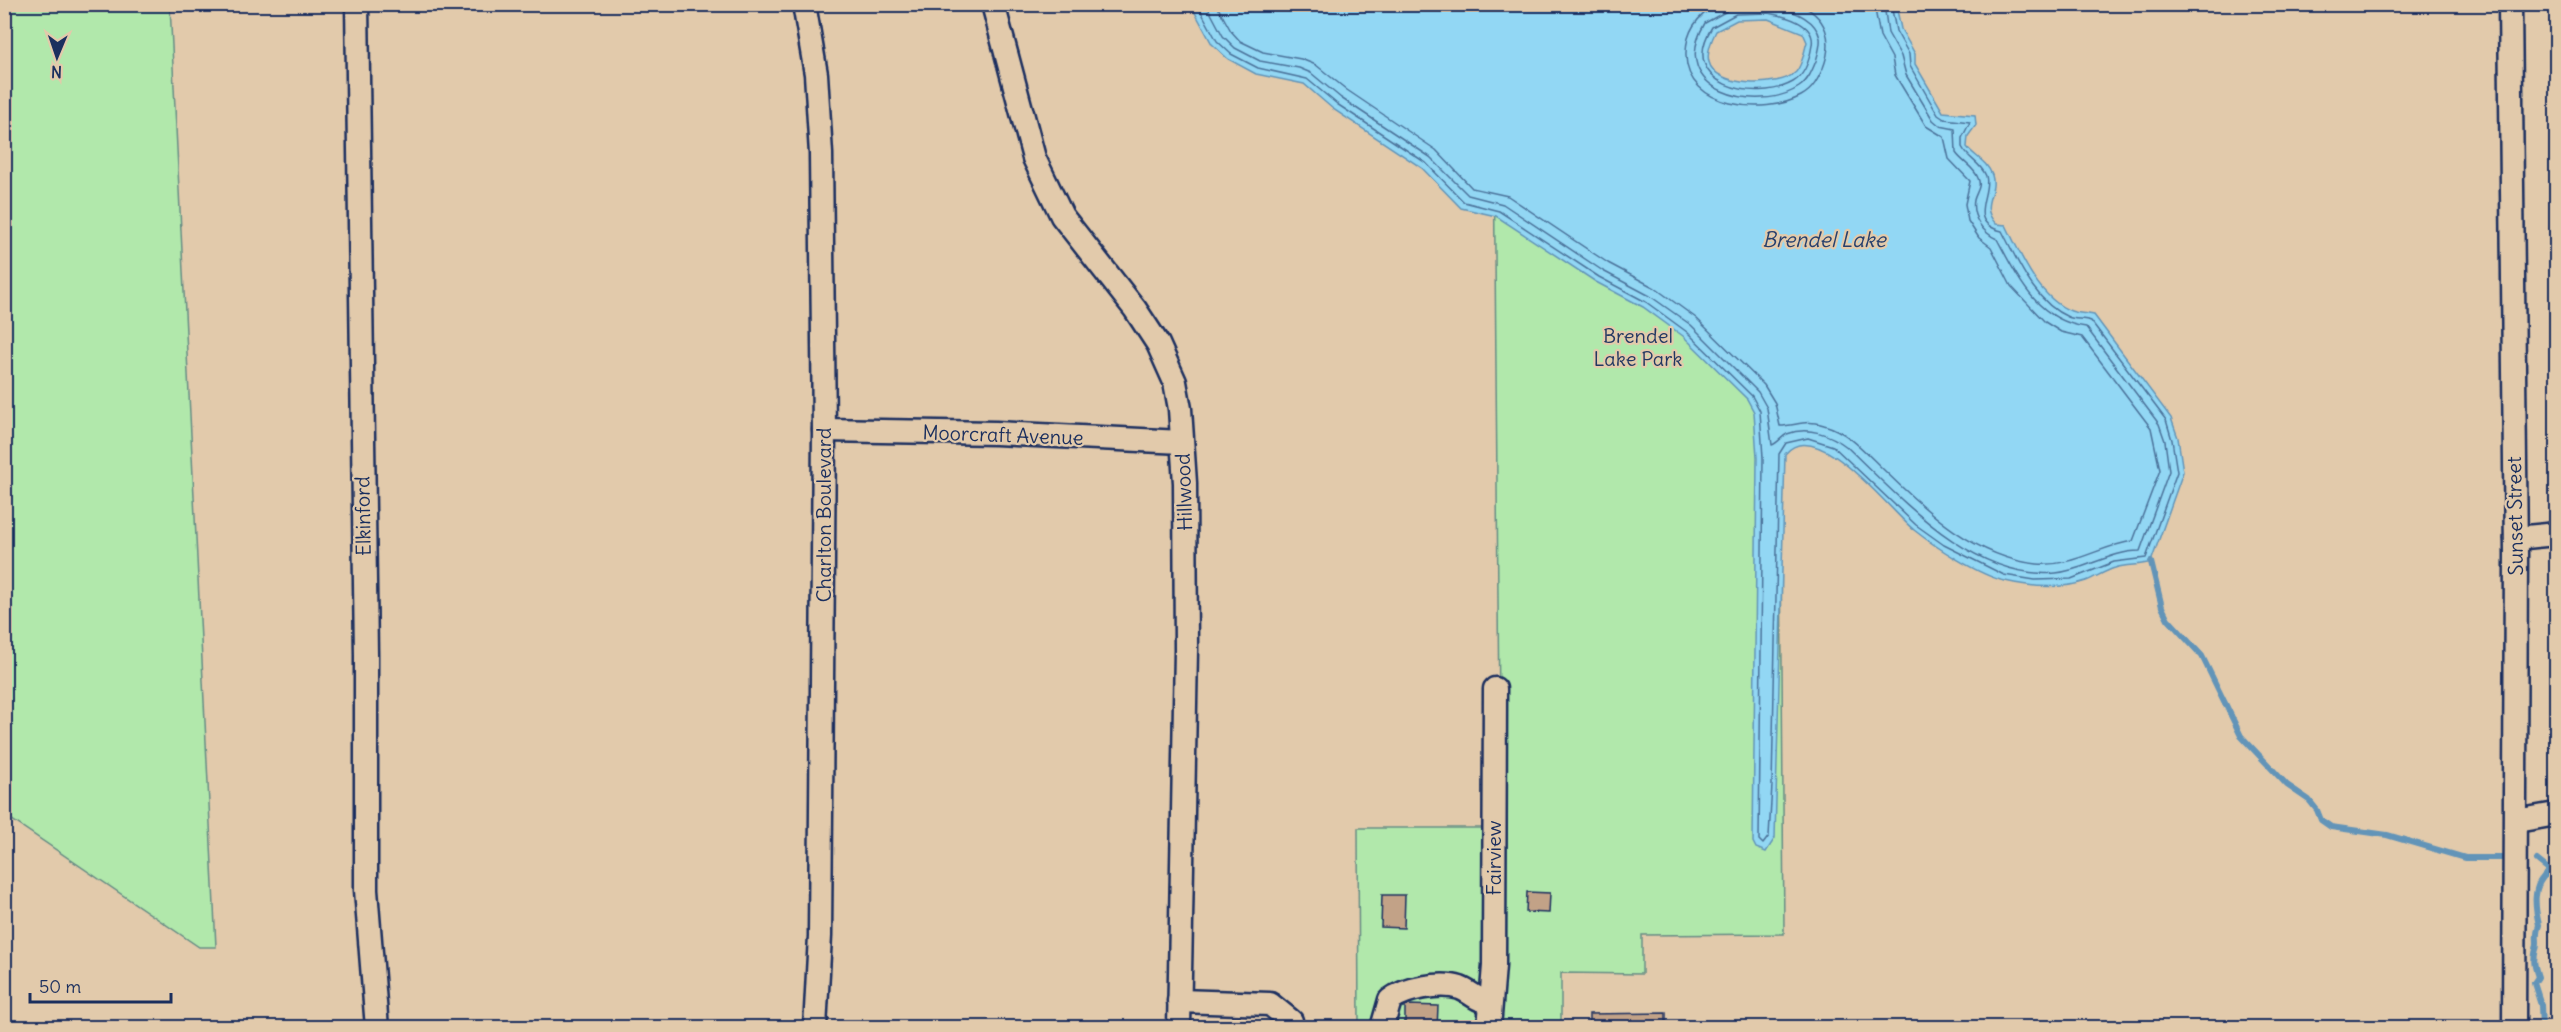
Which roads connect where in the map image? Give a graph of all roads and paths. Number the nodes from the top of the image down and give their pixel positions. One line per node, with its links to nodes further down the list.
1 (357, 4): 14 (street, Elkinford)
2 (804, 4): 5 (street, Charlton Boulevard)
3 (993, 4): 6 (street, Hillwood)
4 (2510, 4): 8 (street, Sunset Street)
5 (824, 430): 6 (street, Moorcraft Avenue); 15 (street, Charlton Boulevard)
6 (1182, 442): 12 (street, Hillwood)
7 (2556, 534): 8 (street)
8 (2516, 538): 11 (street, Sunset Street)
9 (1495, 689): 13 (street, Fairview)
10 (2556, 814): 11 (street)
11 (2516, 821): 20 (street, Sunset Street)
12 (1179, 1001): 16 (street, Hillwood); 17 (street)
13 (1490, 1001): 18 (street); 19 (street, Fairview)
14 (377, 1028)
15 (815, 1028)
16 (1179, 1028)
17 (1291, 1028)
18 (1382, 1028)
19 (1489, 1028)
20 (2514, 1028)

